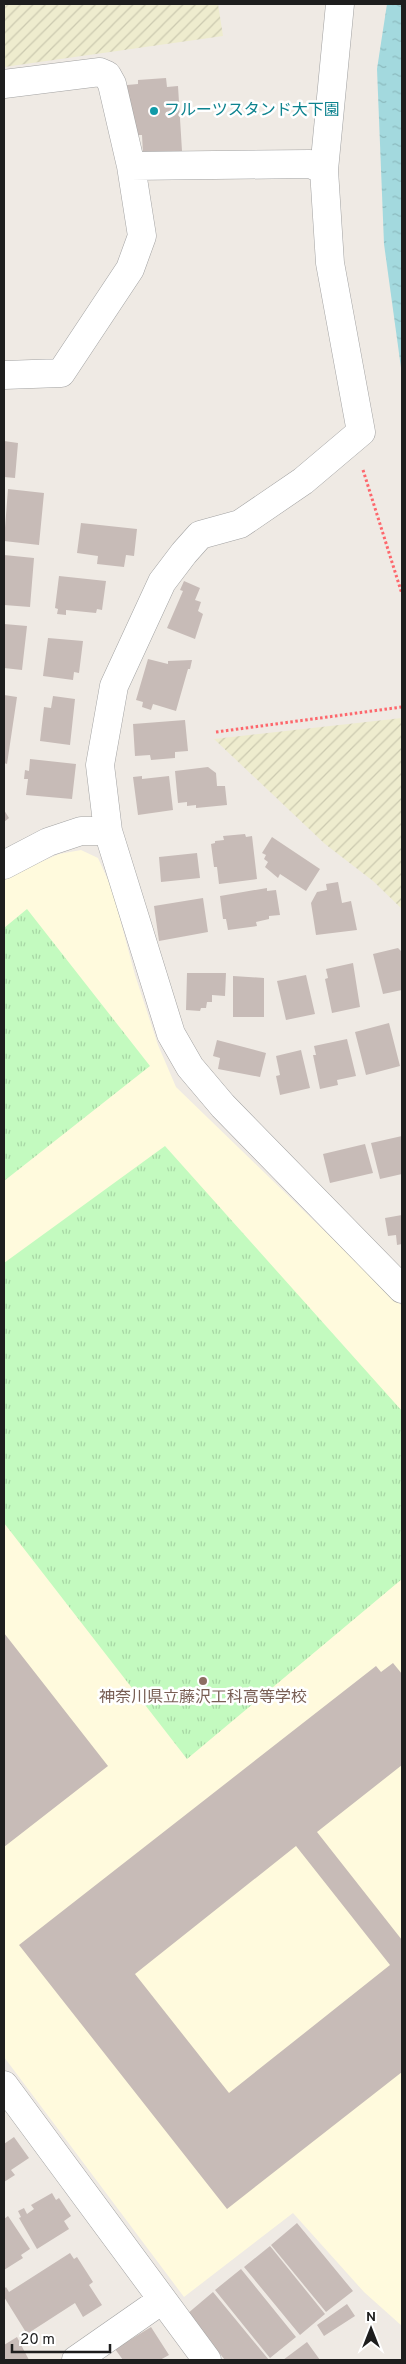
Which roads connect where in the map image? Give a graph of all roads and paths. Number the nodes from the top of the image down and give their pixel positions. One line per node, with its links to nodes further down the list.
1 (340, 4): 4 (street)
2 (4, 84): 3 (street)
3 (132, 166): 4 (street); 5 (street)
4 (324, 170): 8 (street)
5 (4, 375)
6 (402, 708): 7 (path)
7 (216, 732)
8 (108, 831): 9 (street); 10 (street)
9 (4, 865)
10 (402, 1289)
11 (4, 2085): 12 (street)
12 (162, 2300): 13 (street); 14 (street)
13 (76, 2360)
14 (207, 2360)

